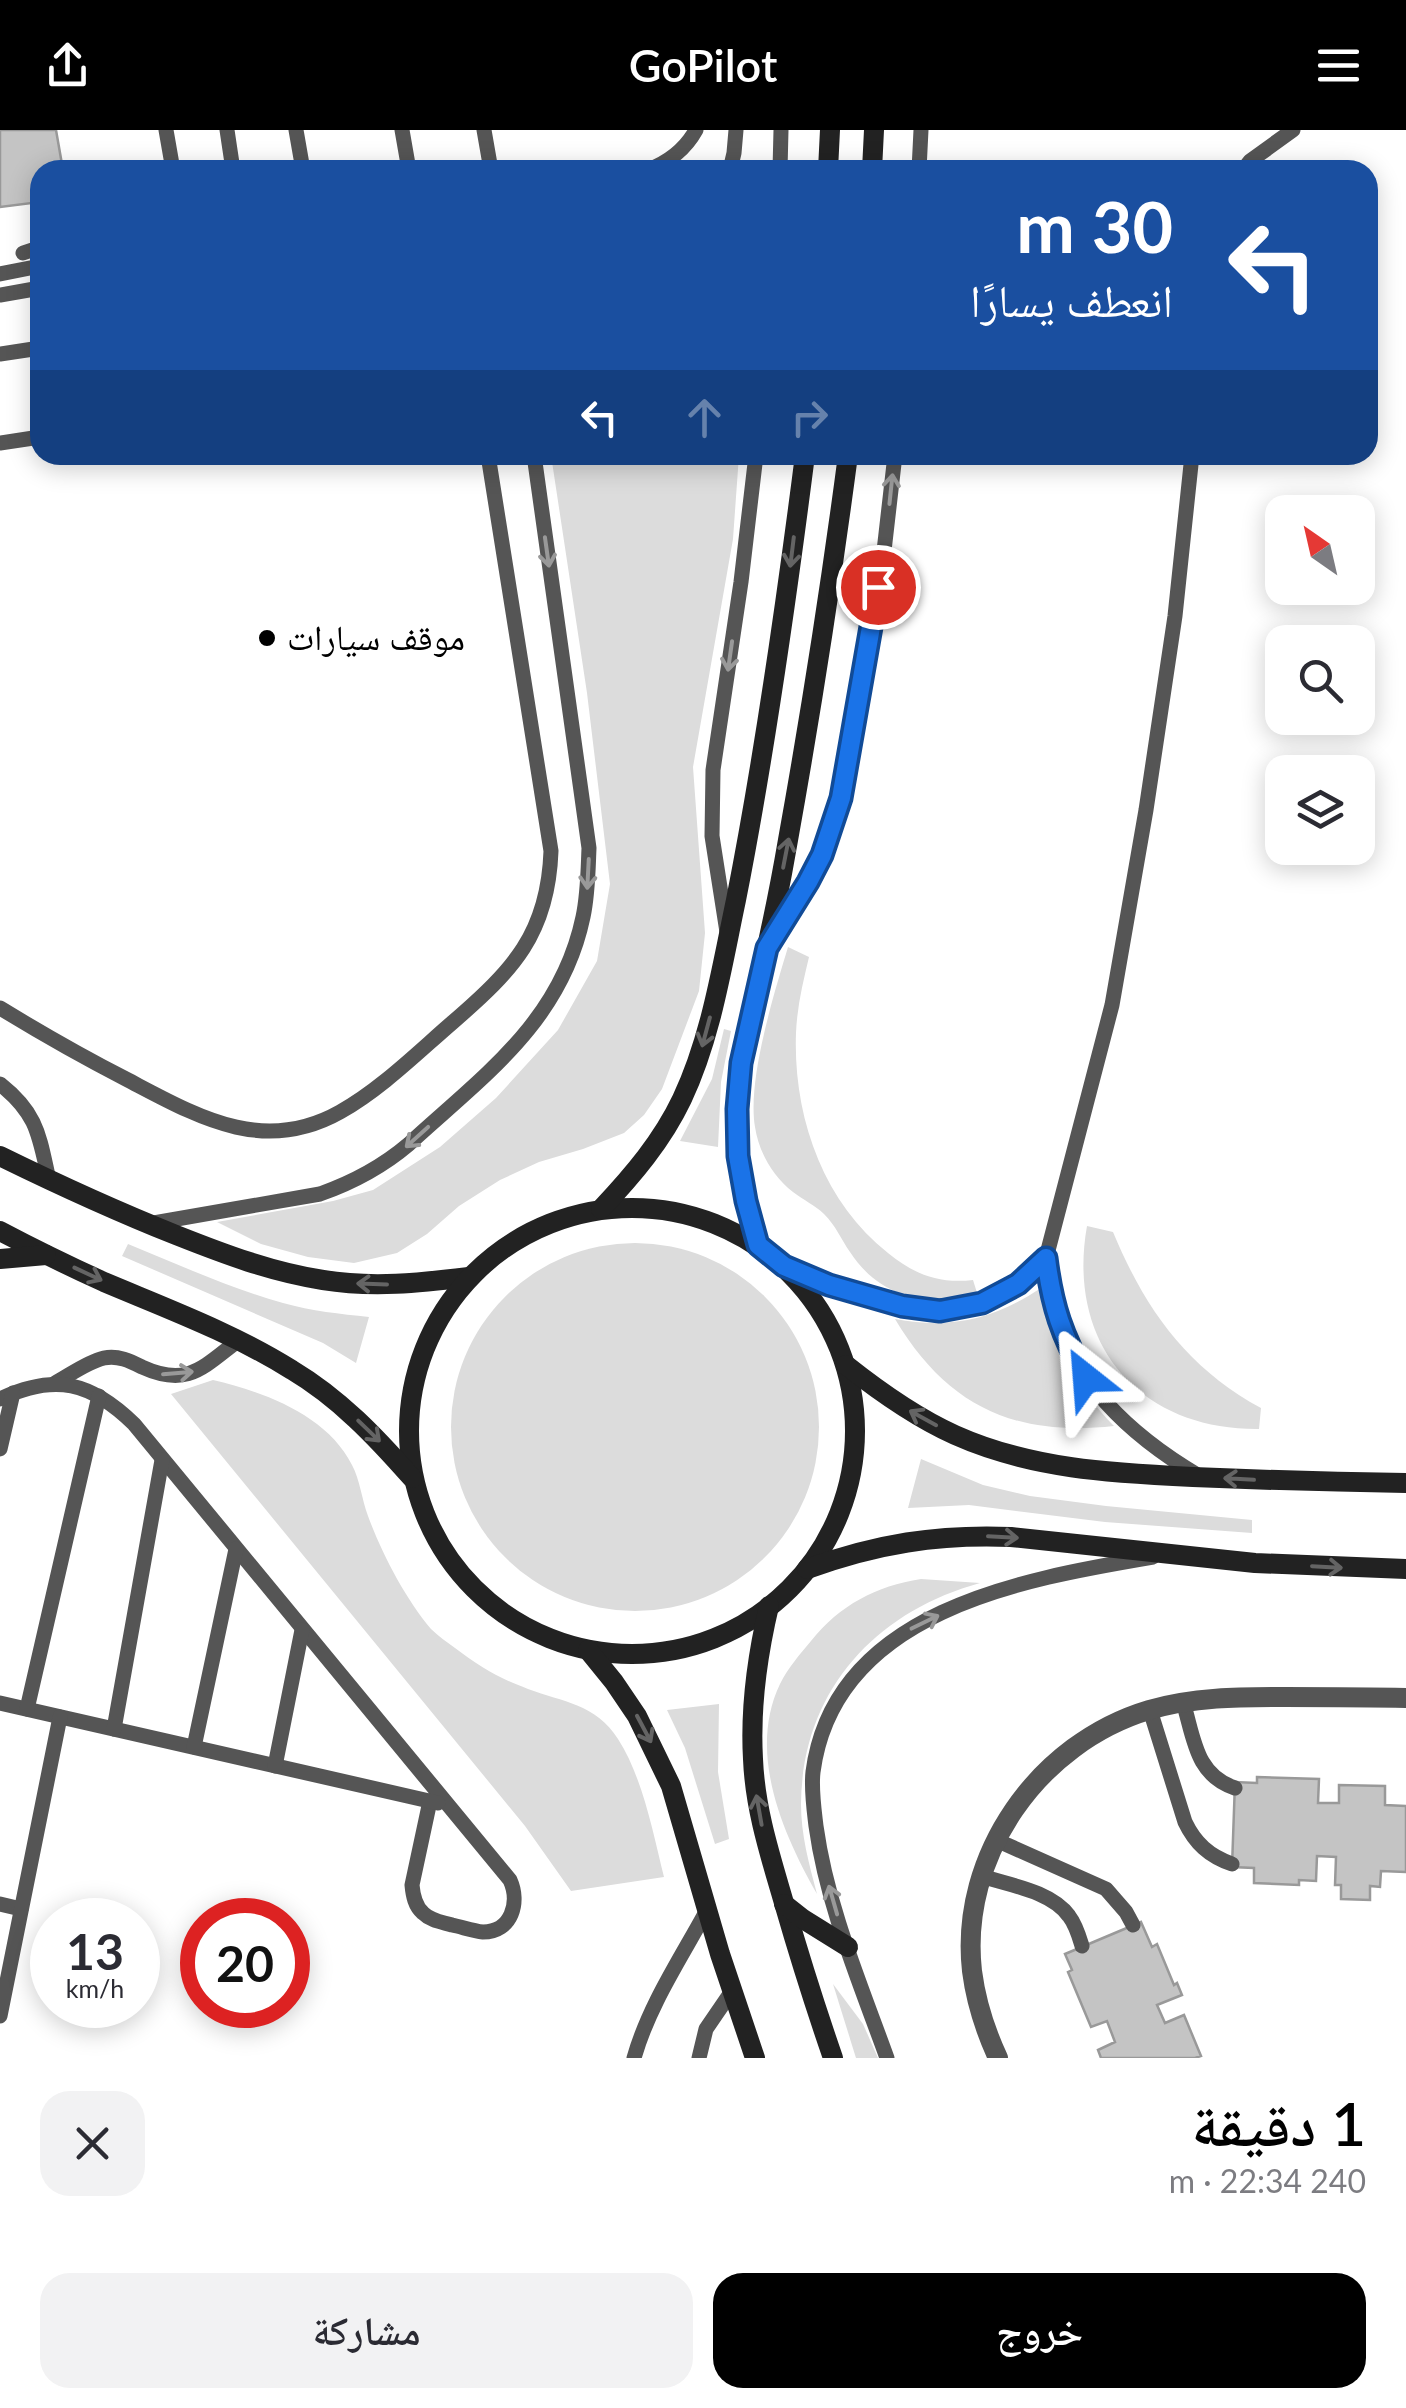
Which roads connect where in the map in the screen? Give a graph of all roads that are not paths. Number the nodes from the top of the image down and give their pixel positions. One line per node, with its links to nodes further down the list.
1 (166, 130): 13 (lane)
2 (227, 130): 14 (lane)
3 (296, 130): 15 (lane)
4 (402, 130): 16 (lane)
5 (484, 130): 17 (lane)
6 (696, 130): 18 (lane)
7 (736, 130): 19 (lane)
8 (782, 130): 20 (lane)
9 (830, 130): 21 (street)
10 (874, 130): 22 (street)
11 (921, 130): 23 (lane)
12 (1293, 130): 24 (lane)
13 (171, 160)
14 (232, 160)
15 (301, 160)
16 (407, 160)
17 (489, 160)
18 (668, 160)
19 (732, 160)
20 (780, 160)
21 (828, 160)
22 (872, 160)
23 (920, 160)
24 (1253, 160)
25 (30, 251): 26 (lane)
26 (23, 253)
27 (30, 268): 28 (lane)
28 (0, 274)
29 (30, 290): 30 (lane)
30 (0, 295)
31 (30, 350): 32 (lane)
32 (0, 354)
33 (30, 439): 34 (lane)
34 (0, 444)
35 (490, 465): 44 (lane)
36 (535, 465): 49 (lane, one-way to 49)
37 (755, 465): 42 (lane, one-way to 42)
38 (804, 465): 42 (street, one-way to 42)
39 (847, 465): 43 (street, one-way to 39)
40 (894, 465): 43 (lane, one-way to 40)
41 (1191, 465): 53 (lane)
42 (728, 937): 48 (street, one-way to 48)
43 (767, 948): 51 (street)
44 (0, 1008)
45 (0, 1085): 47 (lane)
46 (0, 1156): 47 (street)
47 (49, 1180): 49 (street)
48 (601, 1209): 51 (street); 56 (street)
49 (148, 1224): 56 (street, one-way to 49)
50 (0, 1231): 52 (street)
51 (758, 1245): 55 (street)
52 (46, 1255): 54 (street); 57 (street, one-way to 57)
53 (1046, 1258): 55 (lane); 64 (lane)
54 (0, 1259)
55 (784, 1266): 58 (street)
56 (468, 1277): 65 (street)
57 (238, 1340): 59 (lane, one-way to 57); 65 (street, one-way to 65)
58 (846, 1365): 64 (street, one-way to 58); 70 (street)
59 (55, 1383): 60 (lane); 61 (lane)
60 (6, 1396): 62 (lane)
61 (100, 1396): 63 (lane); 77 (lane)
62 (0, 1449)
63 (162, 1460): 67 (lane); 80 (lane)
64 (1200, 1477): 66 (street, one-way to 64)
65 (412, 1478): 73 (street)
66 (1406, 1483)
67 (236, 1549): 72 (lane); 81 (lane)
68 (1170, 1554): 69 (street, one-way to 69); 70 (street, one-way to 68); 94 (lane, one-way to 68)
69 (1406, 1569)
70 (805, 1570): 71 (street)
71 (769, 1606): 73 (street); 89 (street, one-way to 71)
72 (302, 1630): 82 (lane); 84 (lane)
73 (588, 1650): 91 (street, one-way to 91)
74 (1406, 1698): 75 (street)
75 (1184, 1702): 78 (street); 83 (lane)
76 (0, 1703): 77 (lane)
77 (28, 1709): 79 (lane)
78 (1150, 1710): 85 (street); 86 (lane)
79 (60, 1716): 80 (lane); 90 (lane)
80 (114, 1729): 81 (lane)
81 (194, 1747): 82 (lane)
82 (275, 1766): 84 (lane)
83 (1235, 1788)
84 (438, 1803): 84 (lane)
85 (996, 1840): 87 (street); 92 (lane)
86 (1232, 1864)
87 (981, 1876): 93 (lane); 102 (street)
88 (0, 1904): 90 (lane)
89 (784, 1904): 94 (street); 100 (street)
90 (21, 1910): 96 (lane)
91 (707, 1910): 95 (street); 97 (lane)
92 (1133, 1925)
93 (1082, 1946)
94 (848, 1948): 101 (lane)
95 (732, 1991): 98 (lane); 99 (street)
96 (0, 2016)
97 (634, 2058)
98 (699, 2058)
99 (754, 2058)
100 (833, 2058)
101 (887, 2058)
102 (998, 2058)

